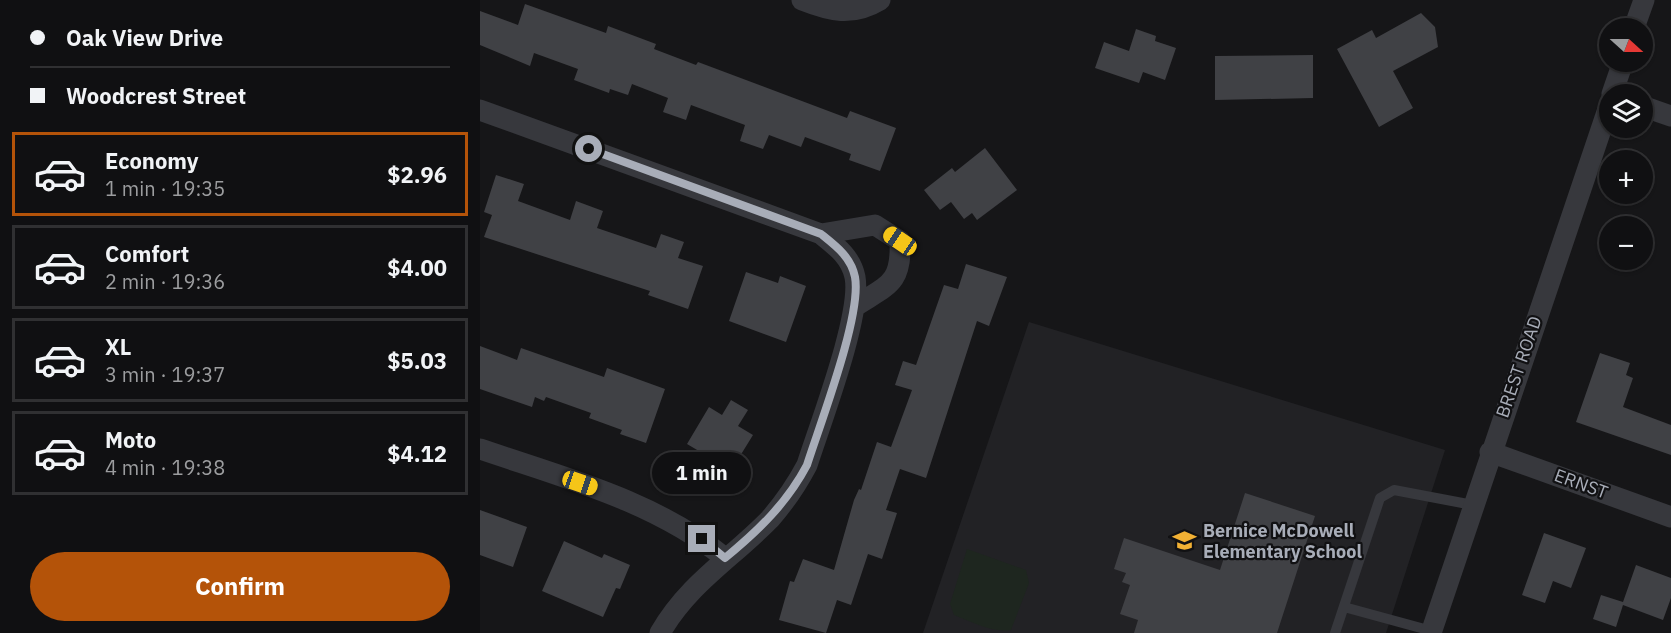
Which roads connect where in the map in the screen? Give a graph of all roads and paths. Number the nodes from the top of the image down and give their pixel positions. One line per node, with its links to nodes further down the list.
1 (801, 0): 3 (street)
2 (1644, 0): 4 (street)
3 (875, 3)
4 (1638, 18)
5 (480, 110): 9 (street)
6 (1653, 110): 7 (street)
7 (1671, 116)
8 (1599, 135): 12 (street, BREST ROAD)
9 (821, 234): 10 (street); 10 (street)
10 (854, 307): 15 (street)
11 (480, 449): 15 (street)
12 (1491, 452): 13 (street, BREST ROAD); 14 (street, ERNST)
13 (1473, 505): 16 (lane); 17 (street, BREST ROAD)
14 (1671, 517)
15 (725, 558): 18 (street)
16 (1344, 607): 17 (lane); 19 (lane)
17 (1431, 632)
18 (660, 633)
19 (1335, 633)

